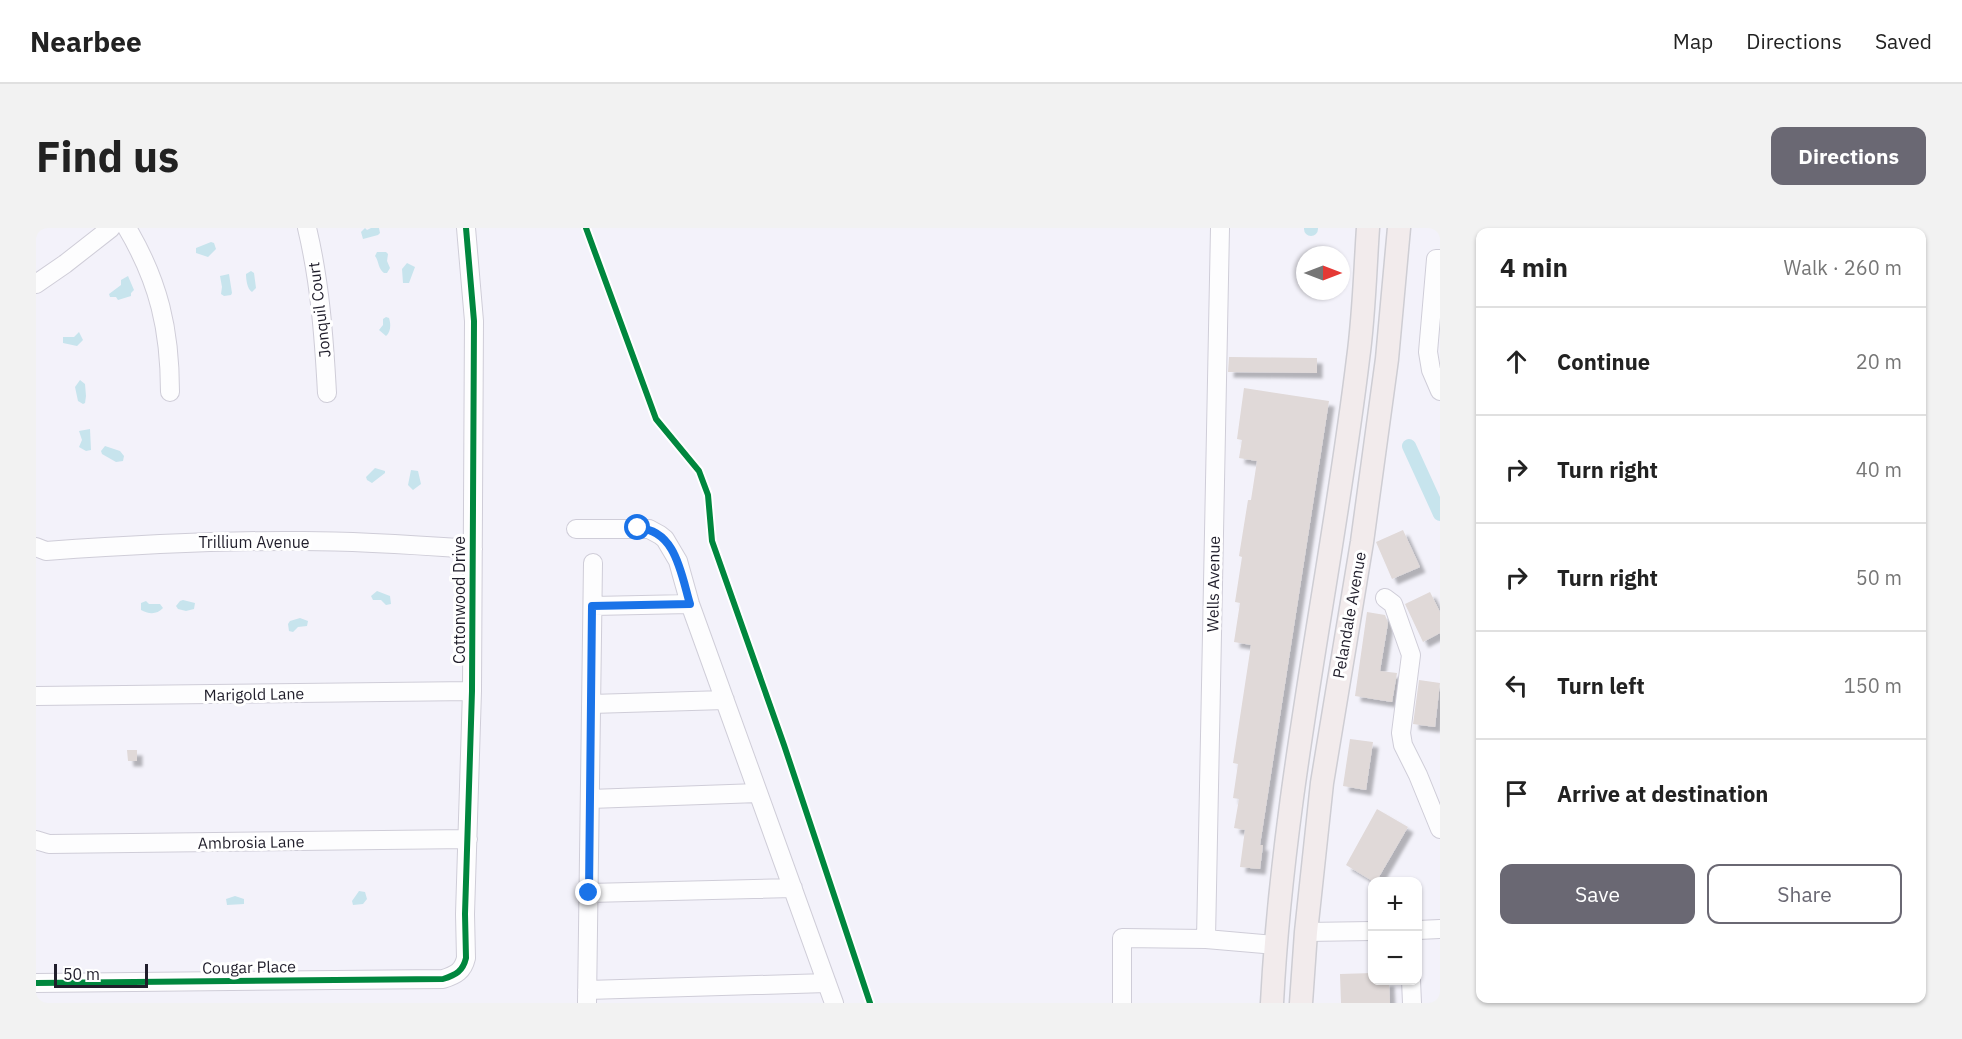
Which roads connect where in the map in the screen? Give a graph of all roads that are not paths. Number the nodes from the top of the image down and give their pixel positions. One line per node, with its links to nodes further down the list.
1 (111, 228): 9 (street)
2 (127, 228): 11 (street)
3 (307, 228): 12 (street, Jonquil Court)
4 (466, 228): 15 (street, Cottonwood Drive)
5 (1220, 228): 35 (street, Wells Avenue)
6 (1368, 228): 36 (main road, Pelandale Avenue)
7 (1399, 228): 34 (main road, Pelandale Avenue)
8 (1440, 259): 10 (street)
9 (38, 278)
10 (1440, 391)
11 (170, 392)
12 (327, 393)
13 (576, 529): 18 (street)
14 (36, 548): 15 (street, Trillium Avenue)
15 (473, 549): 20 (street, Cottonwood Drive)
16 (593, 563): 19 (street)
17 (1385, 598): 26 (street)
18 (690, 604): 19 (street); 22 (street)
19 (592, 606): 23 (street)
20 (472, 691): 21 (street, Marigold Lane); 27 (street, Cottonwood Drive)
21 (36, 696)
22 (725, 700): 23 (street); 24 (street)
23 (591, 704): 25 (street)
24 (758, 793): 25 (street); 29 (street)
25 (590, 799): 30 (street)
26 (1440, 829)
27 (468, 839): 28 (street, Ambrosia Lane); 37 (street, Cottonwood Drive)
28 (36, 840)
29 (793, 888): 30 (street); 39 (street)
30 (589, 893): 41 (street)
31 (1440, 929): 32 (street)
32 (1422, 930)
33 (1368, 931): 34 (street)
34 (1306, 933): 45 (main road, Pelandale Avenue)
35 (1206, 939): 36 (street); 43 (street)
36 (1275, 945): 44 (main road, Pelandale Avenue)
37 (460, 971): 38 (street, Cougar Place)
38 (36, 983)
39 (827, 983): 41 (street); 42 (street)
40 (1411, 985): 46 (street)
41 (587, 997)
42 (834, 1003)
43 (1122, 1003)
44 (1272, 1003)
45 (1300, 1003)
46 (1412, 1003)

